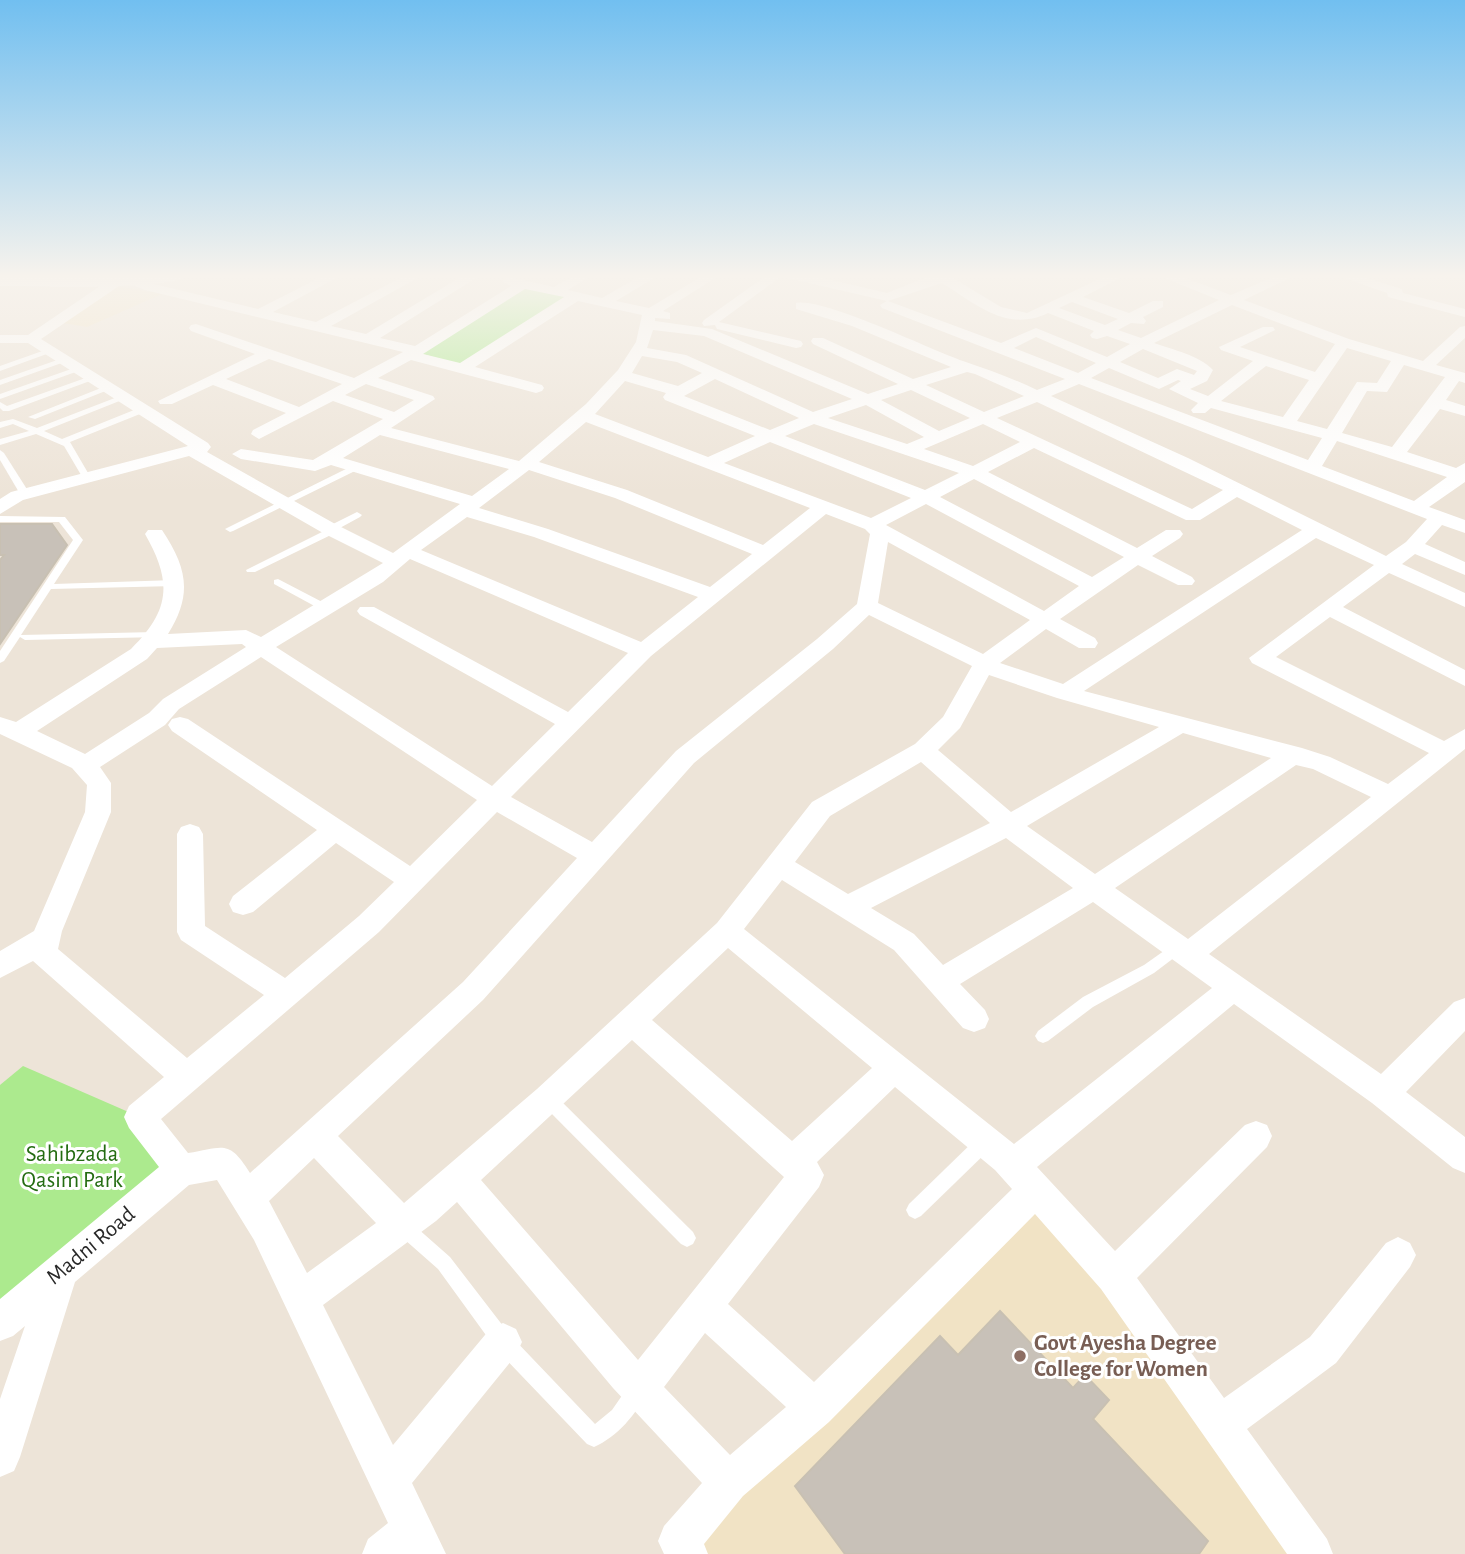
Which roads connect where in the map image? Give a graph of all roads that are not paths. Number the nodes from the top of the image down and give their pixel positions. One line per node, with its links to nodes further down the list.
1 (45, 348): 35 (street)
2 (253, 348): 23 (street)
3 (395, 348): 24 (street)
4 (419, 348): 24 (street)
5 (495, 348): 32 (street)
6 (641, 348): 22 (street)
7 (744, 348): 50 (street)
8 (832, 348): 44 (street)
9 (918, 348): 31 (street)
10 (997, 348): 21 (street)
11 (1004, 348): 21 (street)
12 (1072, 348): 29 (street)
13 (1074, 348): 27 (street)
14 (1136, 348): 27 (street)
15 (1152, 348): 28 (street)
16 (1225, 348): 28 (street)
17 (1228, 348): 26 (street)
18 (1340, 348): 38 (street)
19 (1362, 348): 25 (street)
20 (1446, 348): 30 (street)
21 (1001, 349): 29 (street)
22 (640, 351): 34 (street); 36 (street)
23 (269, 353): 40 (street); 41 (street)
24 (412, 353): 32 (street); 41 (street)
25 (1400, 359): 30 (street); 69 (street)
26 (1264, 360): 38 (street); 52 (street)
27 (1108, 362): 39 (street); 42 (street)
28 (1194, 363): 42 (street)
29 (1040, 364): 39 (street)
30 (1426, 366): 37 (street)
31 (967, 367): 44 (street); 48 (street)
32 (463, 368): 45 (street)
33 (0, 369): 35 (lane)
34 (714, 373): 46 (street); 61 (street)
35 (87, 374): 43 (lane); 49 (lane); 54 (lane); 55 (street); 59 (lane); 67 (lane)
36 (620, 374): 46 (street); 58 (street)
37 (1460, 376): 53 (street)
38 (1318, 378): 64 (street)
39 (1078, 379): 48 (street); 63 (street)
40 (214, 380): 51 (street); 57 (street)
41 (359, 381): 47 (street); 60 (street)
42 (1194, 382): 52 (street)
43 (0, 383)
44 (912, 384): 50 (street); 62 (street)
45 (536, 388)
46 (680, 392): 70 (street)
47 (333, 396): 57 (street); 60 (street)
48 (1037, 396): 62 (street); 88 (street)
49 (0, 397)
50 (866, 399): 61 (street); 71 (street)
51 (166, 401)
52 (1209, 402): 63 (street); 64 (street)
53 (1435, 402): 56 (street); 79 (street)
54 (0, 404)
55 (142, 410): 74 (lane); 76 (street)
56 (1465, 411)
57 (300, 413): 68 (street)
58 (583, 415): 81 (street); 82 (street)
59 (32, 417)
60 (396, 418): 66 (street)
61 (813, 418): 70 (street); 75 (street)
62 (984, 418): 71 (street); 72 (street)
63 (1185, 421): 84 (street)
64 (1287, 423): 69 (street)
65 (0, 425): 67 (lane)
66 (379, 430): 80 (street); 82 (street)
67 (37, 431): 73 (lane); 74 (lane)
68 (259, 434)
69 (1332, 435): 79 (street); 84 (street)
70 (770, 436): 81 (street); 90 (street)
71 (937, 437): 75 (street)
72 (1034, 441): 85 (street); 88 (street)
73 (0, 442)
74 (62, 442): 87 (lane)
75 (910, 449): 85 (street)
76 (192, 450): 87 (street); 91 (street)
77 (0, 453): 89 (lane)
78 (241, 454): 80 (street)
79 (1396, 454): 86 (street)
80 (329, 459): 83 (street)
81 (711, 462): 93 (street)
82 (525, 465): 92 (street); 107 (street)
83 (356, 467): 91 (lane); 92 (street)
84 (1311, 468): 94 (street)
85 (974, 472): 90 (street); 109 (street)
86 (1463, 474): 94 (street)
87 (87, 478): 89 (street)
88 (1237, 489): 103 (street)
89 (25, 494): 95 (street)
90 (926, 497): 99 (street); 116 (street)
91 (284, 504): 101 (lane); 102 (street)
92 (470, 506): 108 (street); 118 (street)
93 (824, 506): 99 (street); 107 (street)
94 (1416, 508): 97 (street)
95 (0, 509)
96 (357, 515): 102 (lane)
97 (1439, 517): 100 (street); 106 (street)
98 (0, 519): 130 (lane)
99 (872, 525): 120 (street); 124 (street)
100 (1465, 527)
101 (230, 529)
102 (332, 530): 108 (street); 112 (lane)
103 (1315, 530): 110 (street); 133 (street)
104 (155, 534): 115 (street)
105 (1173, 534): 109 (street)
106 (1413, 545): 110 (street); 111 (street)
107 (766, 553): 118 (street)
108 (401, 556): 121 (street); 129 (street)
109 (1138, 557): 113 (street); 116 (street)
110 (1388, 565): 119 (street); 122 (street)
111 (1465, 569)
112 (251, 570)
113 (1185, 581)
114 (278, 582): 121 (lane)
115 (175, 583): 117 (lane); 126 (street)
116 (1093, 586): 124 (street)
117 (54, 587)
118 (713, 595): 129 (street)
119 (1465, 601)
120 (867, 606): 131 (street); 147 (street)
121 (324, 607): 128 (street)
122 (1328, 608): 132 (street); 138 (street)
123 (367, 611): 134 (street)
124 (1044, 620): 127 (street); 131 (street)
125 (25, 637): 126 (lane)
126 (154, 638): 128 (street); 137 (street)
127 (1087, 643)
128 (261, 647): 141 (street); 143 (street)
129 (643, 651): 134 (street)
130 (0, 659)
131 (984, 664): 133 (street); 139 (street)
132 (1465, 679)
133 (1065, 693): 135 (street)
134 (571, 723): 143 (street)
135 (1181, 724): 140 (street); 144 (street)
136 (180, 725): 145 (street)
137 (9, 728): 141 (street)
138 (1456, 744): 142 (street)
139 (923, 750): 144 (street); 148 (street)
140 (1294, 754): 142 (street); 150 (street)
141 (84, 765): 154 (street)
142 (1391, 796): 155 (street)
143 (494, 799): 147 (street); 149 (street)
144 (1009, 825): 150 (street); 152 (street)
145 (335, 829): 149 (street); 151 (street)
146 (190, 834): 159 (street)
147 (595, 856): 168 (street)
148 (778, 864): 152 (street); 153 (street)
149 (412, 881): 159 (street)
150 (1095, 888): 155 (street); 157 (street)
151 (243, 904)
152 (847, 907): 157 (street)
153 (727, 932): 162 (street); 164 (street)
154 (47, 937): 156 (street); 165 (street)
155 (1183, 951): 158 (street); 163 (lane)
156 (0, 966)
157 (940, 981): 161 (street)
158 (1234, 987): 166 (street); 175 (street)
159 (286, 994): 165 (street)
160 (1465, 1011): 166 (street)
161 (974, 1019)
162 (631, 1020): 167 (street); 172 (street)
163 (1043, 1036)
164 (894, 1067): 170 (street); 172 (street)
165 (187, 1077): 173 (street)
166 (1383, 1093): 171 (street)
167 (548, 1098): 174 (street); 179 (lane)
168 (315, 1136): 176 (street); 178 (street)
169 (1256, 1136): 182 (street)
170 (985, 1141): 175 (street); 177 (lane)
171 (1465, 1157)
172 (793, 1162): 184 (street)
173 (181, 1170): 176 (street); 181 (street, Madni Road)
174 (458, 1178): 178 (street); 187 (street)
175 (1024, 1178): 182 (street); 188 (street)
176 (247, 1198): 183 (street)
177 (915, 1210)
178 (402, 1225): 183 (street); 186 (lane)
179 (687, 1238)
180 (1398, 1255): 189 (street)
181 (61, 1272): 185 (street, Madni Road); 190 (street)
182 (1114, 1276): 189 (street)
183 (301, 1299): 191 (street)
184 (703, 1306): 187 (street); 188 (street)
185 (0, 1323)
186 (503, 1342): 187 (lane); 191 (street)
187 (639, 1388): 192 (street)
188 (815, 1408): 192 (street)
189 (1221, 1424): 195 (street)
190 (0, 1457)
191 (389, 1480): 193 (street)
192 (729, 1482): 194 (street)
193 (407, 1546)
194 (687, 1554)
195 (1312, 1554)

